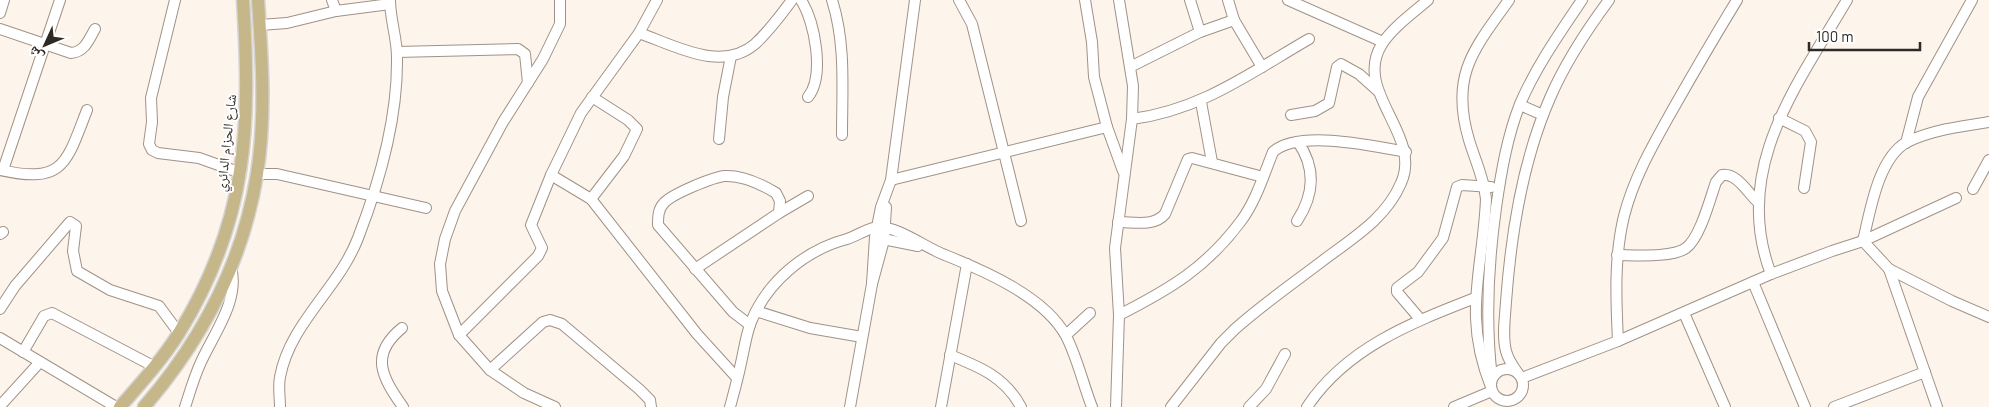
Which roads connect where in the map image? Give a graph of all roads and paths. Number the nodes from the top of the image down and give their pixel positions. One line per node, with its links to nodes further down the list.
1 (4, 0): 28 (street)
2 (60, 0): 37 (street)
3 (175, 0): 64 (street)
4 (243, 0): 64 (main road, شارع الحزام الدائري)
5 (258, 0): 30 (main road)
6 (332, 0): 27 (street)
7 (560, 0): 42 (street)
8 (657, 0): 34 (street)
9 (792, 0): 39 (street)
10 (801, 0): 45 (street)
11 (832, 0): 55 (street)
12 (915, 0): 69 (street)
13 (960, 0): 59 (street)
14 (1085, 0): 54 (street)
15 (1119, 0): 40 (street)
16 (1190, 0): 33 (street)
17 (1228, 0): 29 (street)
18 (1288, 0): 36 (street)
19 (1428, 0): 36 (street)
20 (1509, 0): 70 (street)
21 (1582, 0): 47 (street)
22 (1608, 0): 50 (street)
23 (1737, 0): 86 (street)
24 (1847, 0): 51 (street)
25 (1972, 0): 58 (street)
26 (390, 2): 27 (street); 38 (street)
27 (336, 11): 30 (street)
28 (0, 13)
29 (1234, 20): 33 (street); 41 (street)
30 (260, 25): 66 (main road)
31 (95, 28): 37 (street)
32 (0, 29): 37 (street)
33 (1200, 32): 40 (street)
34 (639, 33): 39 (street); 44 (street)
35 (1309, 39): 41 (street)
36 (1383, 42): 43 (street)
37 (46, 44): 63 (street)
38 (397, 52): 42 (street); 74 (street)
39 (731, 56): 56 (street)
40 (1130, 67): 52 (street)
41 (1262, 67): 46 (street)
42 (528, 83): 104 (street)
43 (1379, 91): 49 (street); 60 (street)
44 (592, 97): 67 (street); 77 (street)
45 (808, 97)
46 (1201, 102): 52 (street); 62 (street)
47 (1520, 105): 50 (street); 71 (street)
48 (87, 110): 63 (street)
49 (1291, 115)
50 (1543, 115): 116 (street)
51 (1779, 118): 72 (street); 78 (street)
52 (1132, 119): 65 (street)
53 (1989, 122): 58 (street)
54 (1107, 127): 59 (street); 65 (street)
55 (842, 135)
56 (719, 138)
57 (1298, 142): 60 (street); 68 (street); 82 (street)
58 (1906, 143): 85 (street)
59 (1005, 152): 69 (street); 81 (street)
60 (1406, 152): 135 (street)
61 (1989, 160): 73 (street)
62 (1212, 162): 68 (street); 83 (street)
63 (1, 170)
64 (241, 173): 103 (main road, شارع الحزام الدائري)
65 (1123, 173): 83 (street)
66 (257, 174): 74 (street); 88 (main road)
67 (551, 174): 77 (street); 104 (street)
68 (1263, 177): 98 (street)
69 (891, 180): 84 (street)
70 (1485, 186): 71 (street); 93 (street); 100 (street)
71 (1499, 188): 118 (street)
72 (1804, 188)
73 (1973, 189)
74 (372, 195): 79 (street); 125 (street)
75 (808, 196): 80 (street)
76 (1956, 198): 85 (street)
77 (591, 199): 117 (street)
78 (1759, 203): 86 (street); 91 (street)
79 (426, 208)
80 (779, 214): 90 (street); 90 (street)
81 (1021, 221)
82 (1297, 221)
83 (1118, 222): 98 (street)
84 (878, 233): 87 (street); 95 (street); 106 (street)
85 (1863, 242): 89 (street); 91 (street)
86 (1618, 255): 108 (street)
87 (967, 264): 105 (street); 111 (street)
88 (231, 267): 123 (main road); 124 (street)
89 (1889, 269): 99 (street); 115 (street)
90 (696, 270): 101 (street)
91 (1771, 274): 92 (street)
92 (1753, 282): 97 (street); 142 (street)
93 (1474, 298): 100 (street); 118 (street)
94 (0, 309): 103 (street)
95 (756, 311): 101 (street); 106 (street)
96 (1090, 313): 105 (street)
97 (1684, 313): 108 (street); 141 (street)
98 (1119, 315): 134 (street)
99 (1989, 317)
100 (1420, 319): 137 (street)
101 (750, 324): 117 (street)
102 (402, 328): 126 (street)
103 (179, 332): 113 (main road, شارع الحزام الدائري)
104 (459, 335): 114 (street)
105 (1066, 335): 133 (street)
106 (862, 337): 130 (street)
107 (0, 338): 109 (street)
108 (1618, 342): 116 (street)
109 (23, 352): 112 (street); 113 (street)
110 (1285, 354): 136 (street)
111 (950, 355): 131 (street); 132 (street)
112 (40, 362): 120 (street); 121 (street)
113 (155, 367): 122 (main road, شارع الحزام الدائري)
114 (490, 370): 127 (street); 128 (street)
115 (1925, 372): 143 (street); 144 (street)
116 (1519, 375): 118 (street); 119 (street)
117 (737, 378): 129 (street)
118 (1492, 388): 119 (street); 138 (street); 139 (street)
119 (1520, 394): 140 (street)
120 (0, 406)
121 (116, 407)
122 (120, 407)
123 (144, 407)
124 (185, 407)
125 (280, 407)
126 (403, 407)
127 (554, 407)
128 (651, 407)
129 (730, 407)
130 (850, 407)
131 (941, 407)
132 (1021, 407)
133 (1092, 407)
134 (1116, 407)
135 (1171, 407)
136 (1249, 407)
137 (1307, 407)
138 (1454, 407)
139 (1500, 407)
140 (1521, 407)
141 (1724, 407)
142 (1805, 407)
143 (1834, 407)
144 (1937, 407)

